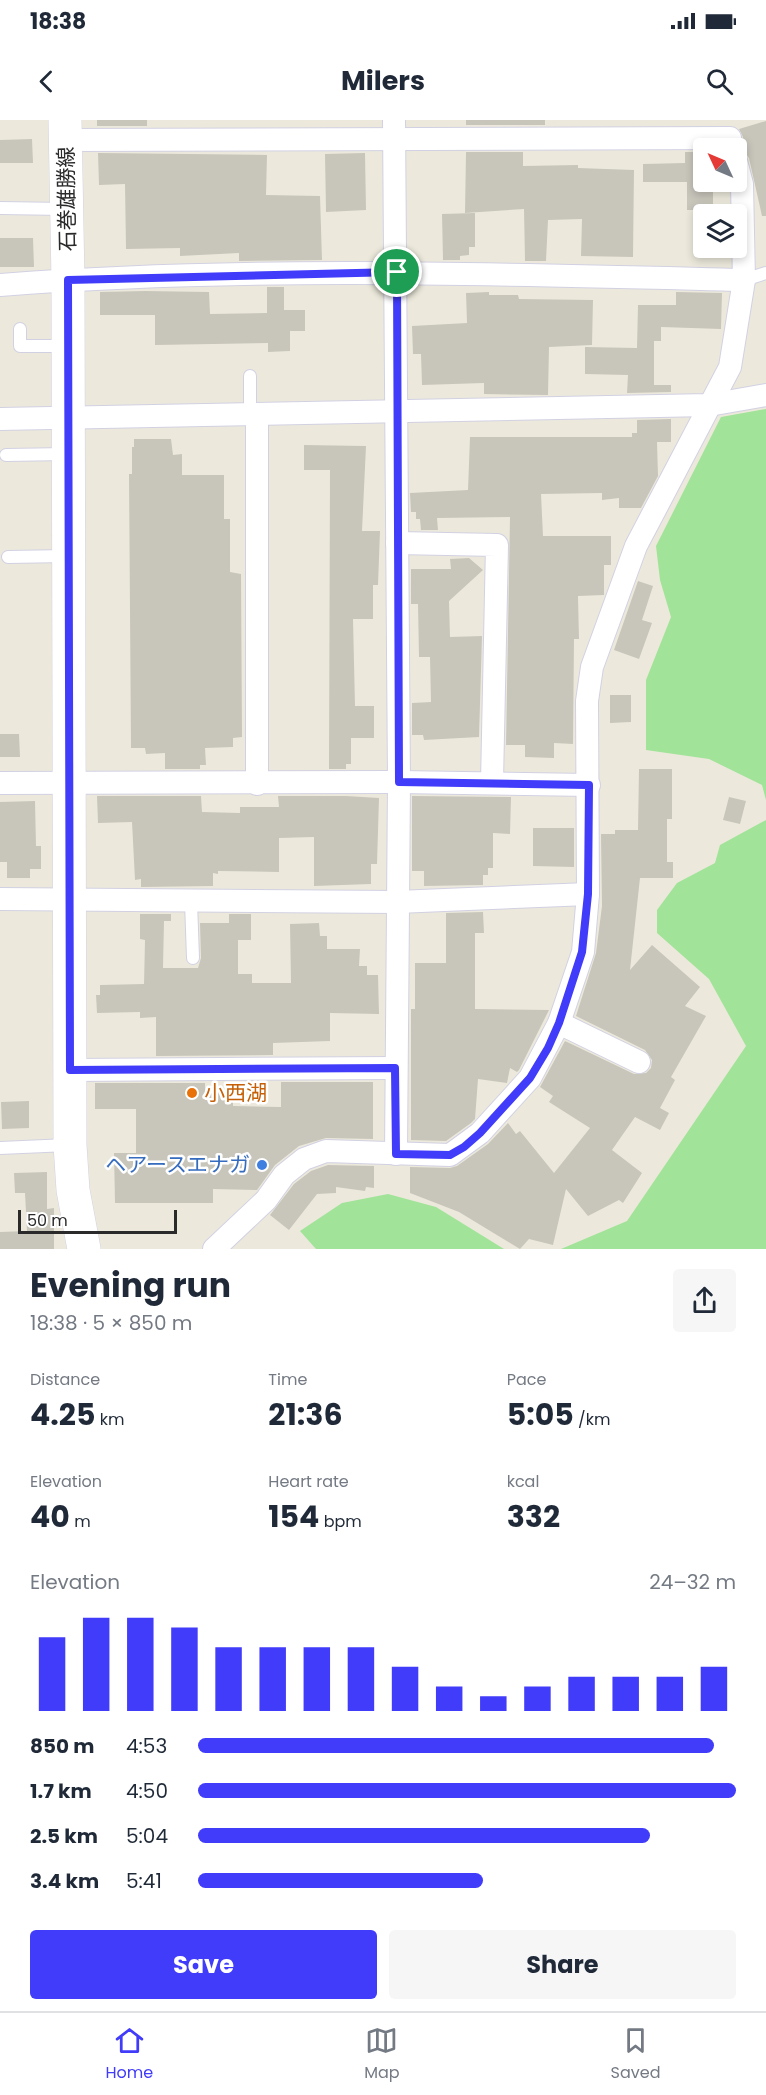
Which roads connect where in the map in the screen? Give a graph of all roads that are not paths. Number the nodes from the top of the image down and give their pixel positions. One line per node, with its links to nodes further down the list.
1 (65, 130): 2 (street); 6 (main road, 石巻雄勝線)
2 (394, 130): 3 (street); 7 (street)
3 (729, 136)
4 (742, 192): 10 (street)
5 (0, 208): 6 (lane)
6 (65, 209): 9 (main road, 石巻雄勝線)
7 (397, 272): 9 (street); 10 (street); 17 (street)
8 (766, 273): 10 (lane)
9 (68, 280): 11 (street); 13 (main road, 石巻雄勝線)
10 (744, 280): 16 (street)
11 (0, 285)
12 (20, 329): 13 (lane)
13 (67, 346): 19 (main road, 石巻雄勝線)
14 (250, 376): 18 (lane)
15 (766, 395): 16 (street)
16 (709, 405): 17 (street); 31 (street)
17 (395, 412): 18 (street); 23 (street)
18 (254, 416): 19 (street); 30 (street)
19 (67, 418): 20 (street); 21 (main road, 石巻雄勝線)
20 (0, 419)
21 (68, 454): 22 (lane); 24 (main road, 石巻雄勝線)
22 (6, 455)
23 (397, 543): 26 (street); 27 (street)
24 (68, 556): 25 (lane); 29 (main road, 石巻雄勝線)
25 (8, 557)
26 (399, 782): 27 (street); 30 (street); 36 (street)
27 (492, 782): 31 (street)
28 (0, 783): 29 (street)
29 (69, 784): 30 (street); 34 (main road, 石巻雄勝線)
30 (257, 784)
31 (589, 785): 32 (street)
32 (588, 894): 36 (street); 38 (street)
33 (0, 899): 34 (street)
34 (69, 902): 35 (street); 41 (main road, 石巻雄勝線)
35 (191, 902): 36 (street); 37 (lane)
36 (398, 902): 40 (street)
37 (193, 958)
38 (559, 1023): 39 (street); 44 (street)
39 (639, 1062)
40 (395, 1068): 41 (street); 44 (street)
41 (70, 1070): 42 (main road, 石巻雄勝線)
42 (70, 1145): 43 (lane); 45 (main road, 石巻雄勝線)
43 (0, 1148)
44 (396, 1154): 46 (street)
45 (84, 1249)
46 (214, 1249)

